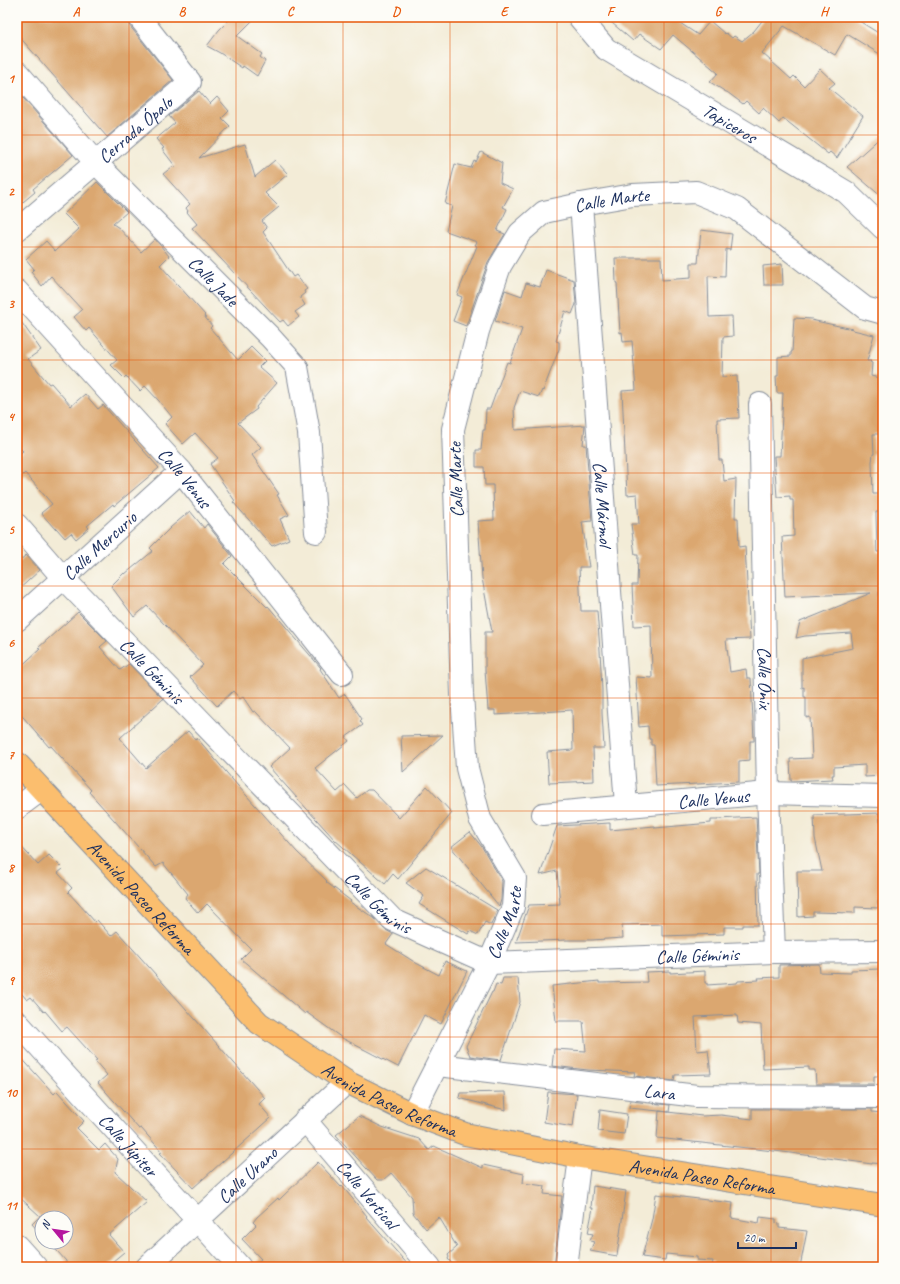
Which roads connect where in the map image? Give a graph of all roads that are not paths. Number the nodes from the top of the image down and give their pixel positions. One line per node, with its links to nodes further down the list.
1 (139, 17): 4 (street, Cerrada Ópalo)
2 (579, 17): 6 (street, Tapiceros)
3 (17, 72): 4 (street, Calle Jade)
4 (96, 163): 7 (street, Cerrada Ópalo); 13 (street, Calle Jade)
5 (581, 204): 9 (street, Calle Marte); 21 (street, Calle Mármol); 26 (street, Calle Marte)
6 (883, 228)
7 (17, 230)
8 (17, 291): 11 (street, Calle Venus)
9 (883, 313)
10 (760, 404): 19 (street, Calle Ónix)
11 (182, 471): 14 (street, Calle Mercurio); 16 (street, Calle Venus)
12 (17, 526): 14 (street, Calle Géminis)
13 (316, 532)
14 (63, 578): 15 (street, Calle Mercurio); 26 (street, Calle Géminis)
15 (17, 620)
16 (342, 674)
17 (17, 763): 18 (main road, Avenida Paseo Reforma)
18 (42, 790): 22 (street); 29 (main road, Avenida Paseo Reforma)
19 (768, 793): 20 (street, Calle Venus); 21 (street, Calle Venus); 25 (street, Calle Ónix)
20 (883, 796)
21 (626, 805): 23 (street, Calle Venus)
22 (17, 808)
23 (543, 814)
24 (883, 950): 25 (street, Calle Géminis)
25 (774, 952): 26 (street, Calle Géminis)
26 (489, 963): 28 (street, Calle Marte)
27 (17, 1022): 35 (street, Calle Júpiter)
28 (438, 1065): 30 (street, Lara); 31 (street, Calle Marte)
29 (347, 1082): 31 (main road, Avenida Paseo Reforma); 32 (street, Calle Urano)
30 (883, 1097)
31 (412, 1114): 33 (main road, Avenida Paseo Reforma)
32 (305, 1120): 35 (street, Calle Urano); 40 (street, Calle Vertical)
33 (580, 1157): 34 (main road, Avenida Paseo Reforma); 41 (street)
34 (883, 1205)
35 (197, 1220): 38 (street, Calle Urano); 39 (street, Calle Júpiter)
36 (17, 1246): 37 (street)
37 (36, 1267)
38 (147, 1267)
39 (240, 1267)
40 (430, 1267)
41 (566, 1267)

